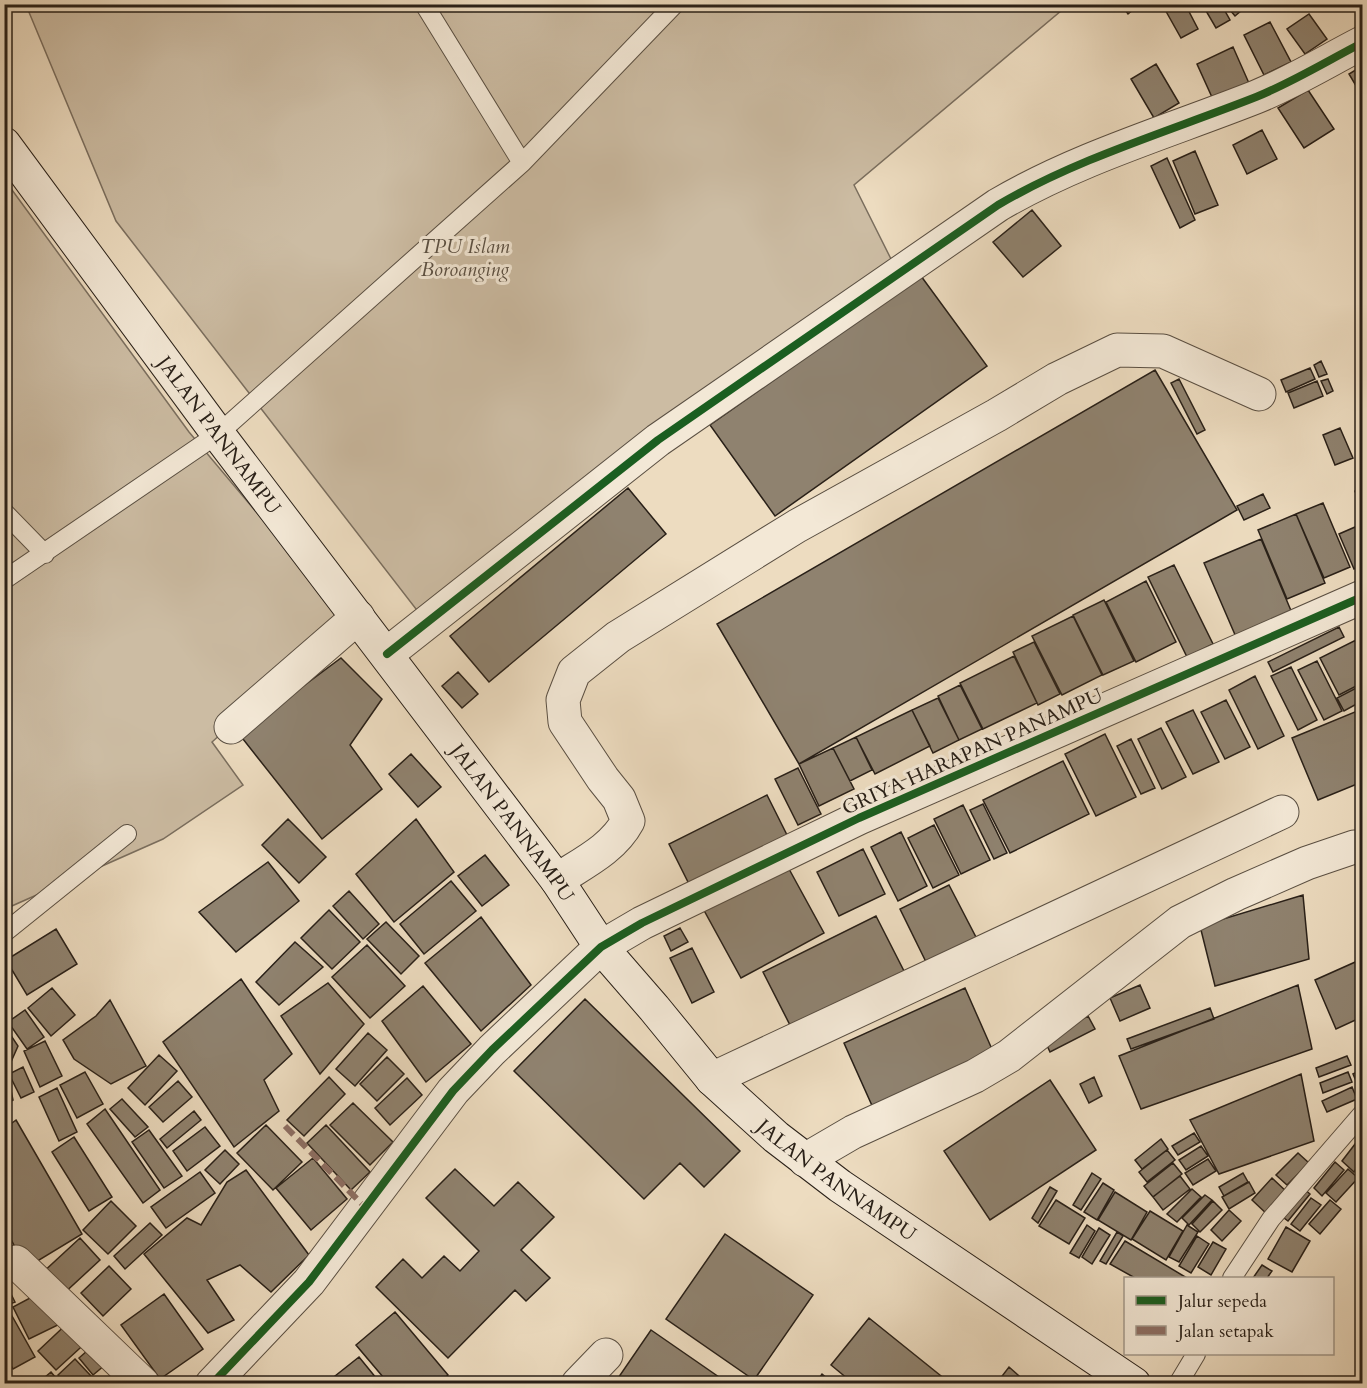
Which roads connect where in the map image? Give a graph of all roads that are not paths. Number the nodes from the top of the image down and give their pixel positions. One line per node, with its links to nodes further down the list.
1 (424, 4): 5 (lane)
2 (675, 4): 5 (lane)
3 (1362, 43): 13 (street)
4 (4, 144): 7 (street, JALAN PANNAMPU)
5 (522, 162): 7 (lane)
6 (1258, 394): 18 (street)
7 (218, 434): 9 (lane); 12 (street, JALAN PANNAMPU)
8 (4, 512): 9 (lane)
9 (45, 554): 10 (lane)
10 (4, 580)
11 (1362, 597): 20 (street, GRIYA HARAPAN PANAMPU)
12 (358, 617): 13 (street, JALAN PANNAMPU); 14 (street)
13 (387, 654): 18 (street, JALAN PANNAMPU)
14 (231, 727)
15 (1282, 812): 21 (street)
16 (127, 834): 19 (lane)
17 (1354, 847): 23 (street)
18 (557, 880): 20 (street, JALAN PANNAMPU)
19 (4, 933)
20 (601, 947): 21 (street, JALAN PANNAMPU); 29 (street, GRIYA HARAPAN PANAMPU)
21 (712, 1079): 23 (street, JALAN PANNAMPU)
22 (1362, 1114): 25 (lane)
23 (805, 1160): 31 (street, JALAN PANNAMPU)
24 (16, 1262): 28 (street)
25 (1233, 1277)
26 (606, 1355): 30 (street)
27 (1195, 1355): 32 (lane)
28 (143, 1383)
29 (212, 1383)
30 (578, 1383)
31 (1134, 1383)
32 (1178, 1383)

